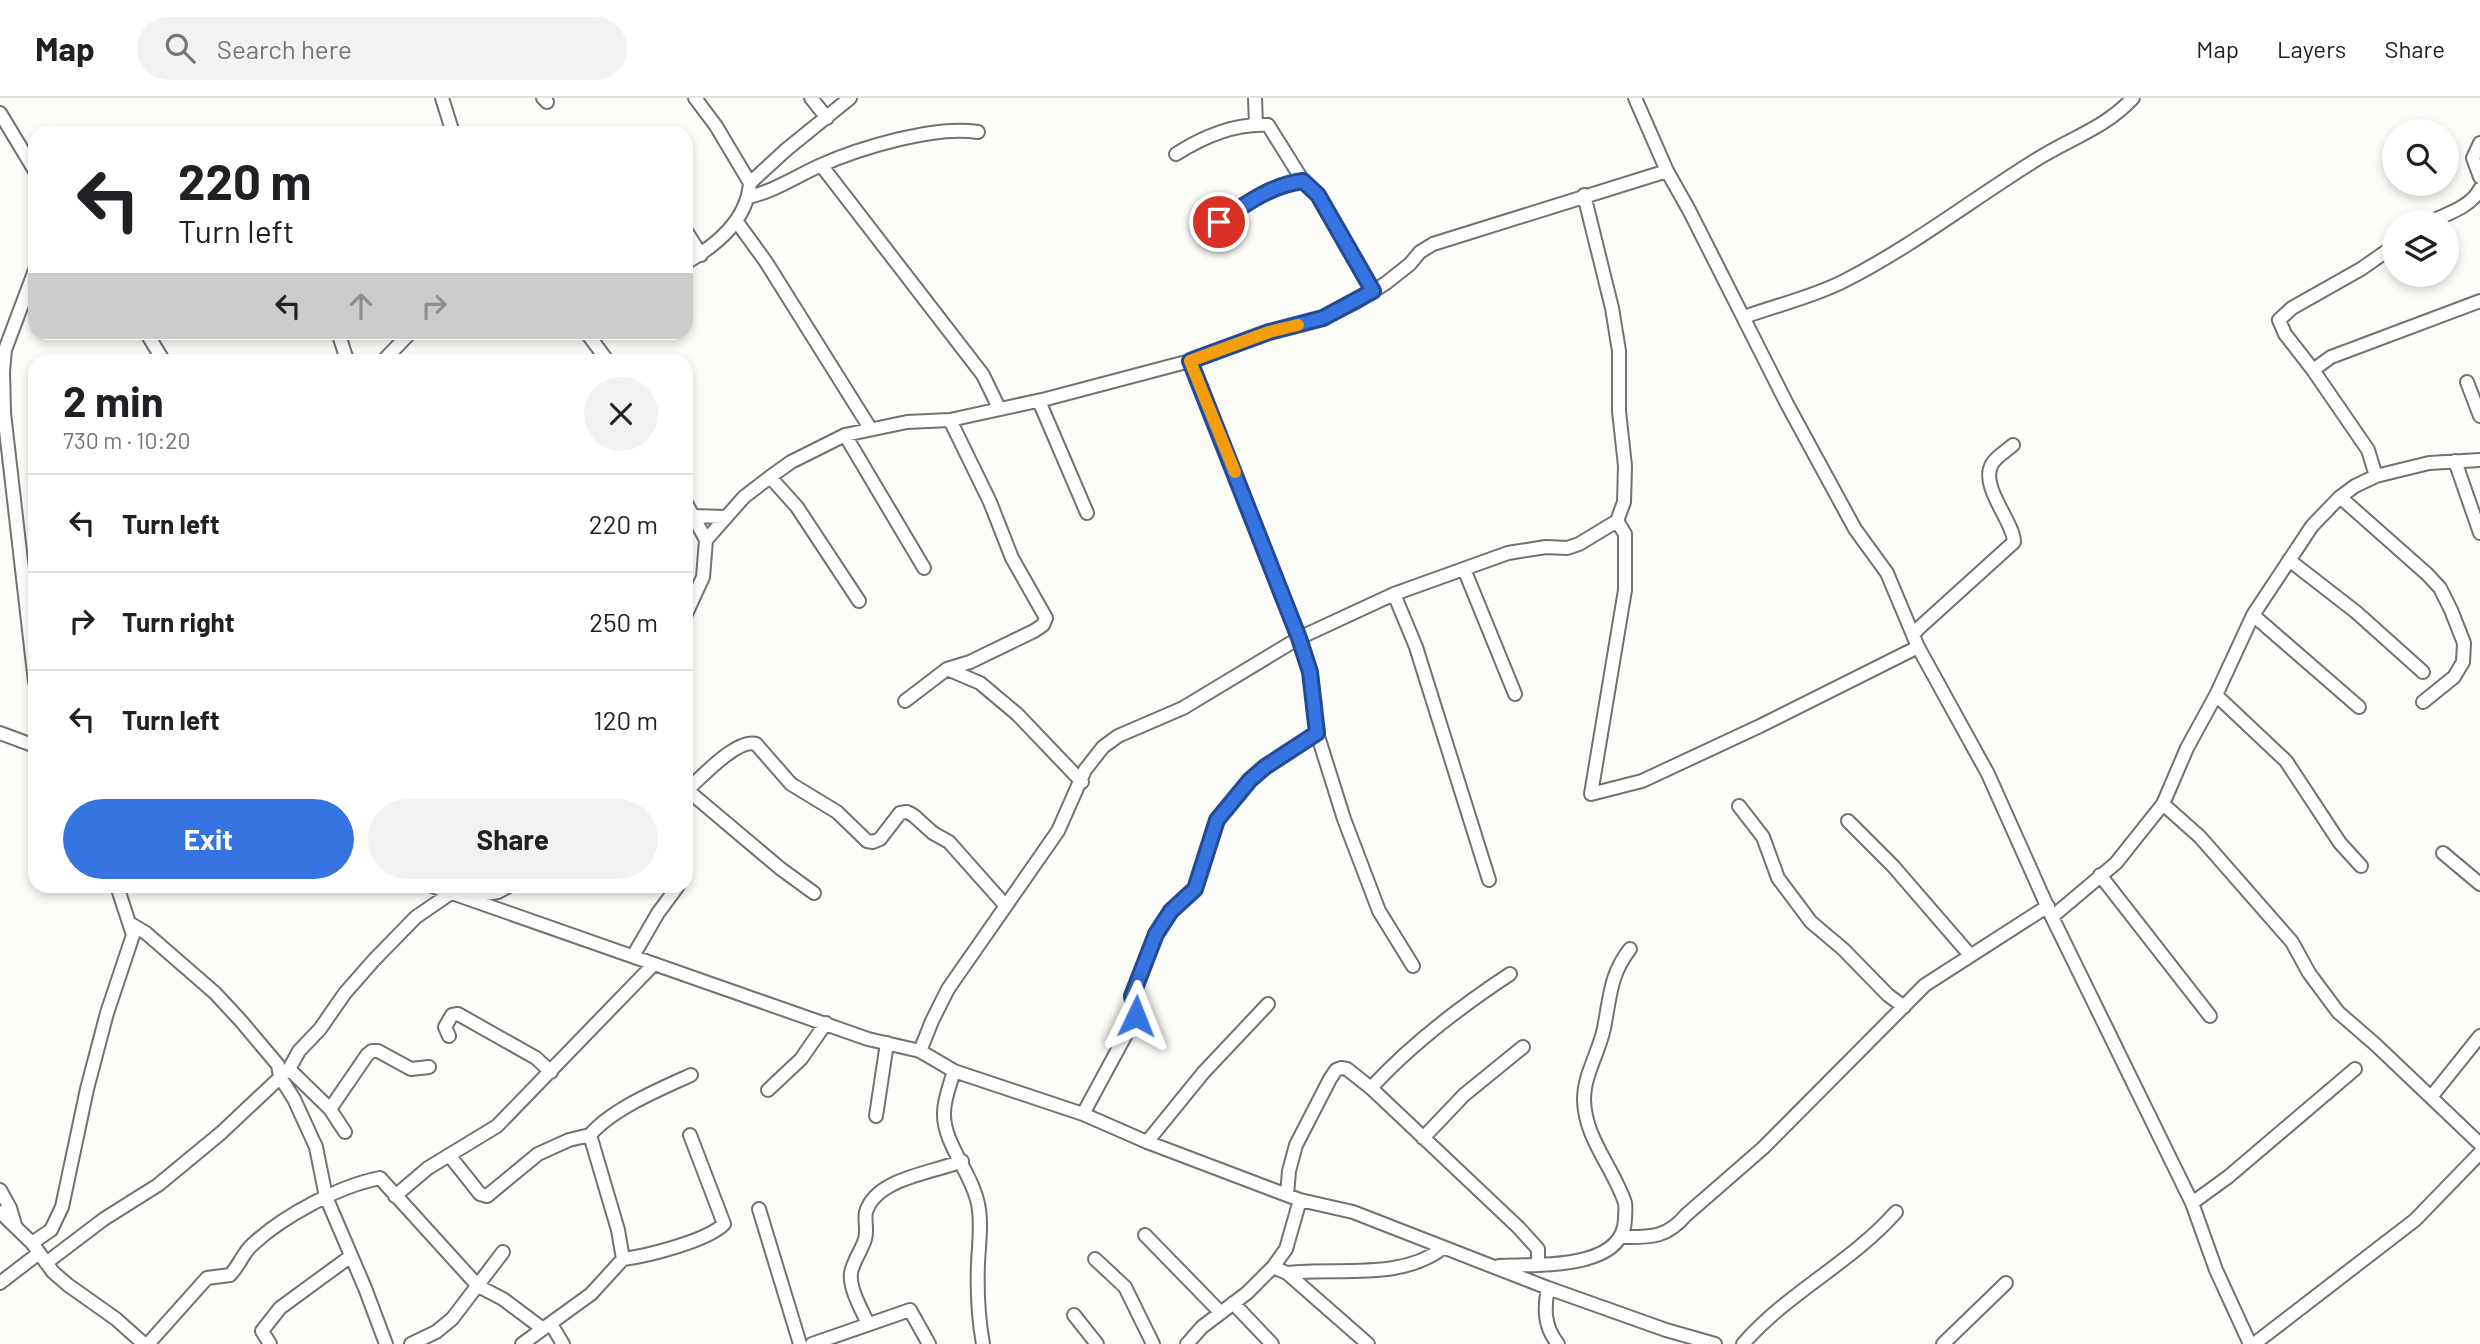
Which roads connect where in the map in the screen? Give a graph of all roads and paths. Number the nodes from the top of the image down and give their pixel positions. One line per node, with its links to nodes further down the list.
1 (442, 98): 11 (street)
2 (695, 98): 20 (street)
3 (811, 98): 9 (street)
4 (850, 98): 9 (street)
5 (1255, 98): 10 (street)
6 (1635, 98): 17 (street)
7 (2133, 98): 34 (street)
8 (1, 118): 15 (street)
9 (827, 118): 20 (street)
10 (1256, 124): 14 (street); 19 (street)
11 (451, 126)
12 (978, 132): 16 (street)
13 (2480, 143): 18 (street)
14 (1176, 154)
15 (28, 159)
16 (821, 165): 23 (street); 41 (street)
17 (1667, 171): 22 (street); 34 (street)
18 (2480, 177)
19 (1303, 181): 26 (street); 32 (street)
20 (750, 183): 23 (street)
21 (2480, 189): 24 (street)
22 (1584, 195): 32 (street); 55 (street)
23 (749, 197): 25 (street)
24 (2454, 210)
25 (737, 222): 29 (street); 44 (street)
26 (1212, 229)
27 (693, 242): 29 (street)
28 (2382, 254): 38 (street)
29 (701, 255): 30 (street)
30 (693, 259)
31 (28, 289): 65 (street)
32 (1373, 291): 37 (street)
33 (2480, 301): 38 (street)
34 (1744, 317): 67 (street)
35 (403, 340): 36 (street)
36 (390, 354)
37 (1190, 361): 40 (street); 66 (street)
38 (2313, 370): 49 (street)
39 (2468, 382): 42 (street)
40 (1039, 401): 41 (street); 52 (street)
41 (999, 408): 43 (street)
42 (2480, 415)
43 (950, 419): 44 (street); 68 (street)
44 (870, 428): 45 (street)
45 (845, 435): 50 (street); 59 (street)
46 (2013, 445): 67 (street)
47 (2480, 460): 48 (street)
48 (2455, 461): 49 (street); 56 (street)
49 (2376, 476): 51 (street)
50 (770, 477): 54 (street); 63 (street)
51 (2340, 497): 58 (street); 73 (street)
52 (1087, 513)
53 (693, 516): 54 (street); 57 (street)
54 (726, 517): 57 (street)
55 (1617, 521): 60 (street); 67 (street)
56 (2480, 533)
57 (706, 540): 62 (street)
58 (2289, 560): 64 (street); 69 (street)
59 (924, 568)
60 (1464, 569): 61 (street); 70 (street)
61 (1394, 594): 66 (street); 87 (street)
62 (693, 599)
63 (859, 601)
64 (2253, 615): 71 (street); 74 (street)
65 (28, 621)
66 (1299, 638): 76 (street); 78 (street)
67 (1916, 641): 96 (street)
68 (947, 669): 72 (street); 78 (street)
69 (2423, 672)
70 (1515, 694)
71 (2216, 695): 81 (street); 85 (street)
72 (905, 701)
73 (2423, 702)
74 (2359, 707)
75 (0, 733): 77 (street)
76 (1317, 733): 102 (street); 123 (street)
77 (28, 743)
78 (1082, 782): 95 (street)
79 (693, 784): 95 (street)
80 (693, 794): 89 (street)
81 (2163, 804): 86 (street); 121 (street)
82 (1739, 806): 105 (street)
83 (1849, 821): 99 (street)
84 (2443, 853): 88 (street)
85 (2361, 866)
86 (2100, 875): 96 (street); 106 (street)
87 (1489, 880)
88 (2480, 884)
89 (814, 892)
90 (120, 893): 97 (street)
91 (452, 893): 94 (street); 117 (street)
92 (491, 893): 94 (street)
93 (673, 893): 100 (street)
94 (465, 897): 100 (street)
95 (1005, 905): 112 (street)
96 (2050, 911): 99 (street); 139 (street)
97 (131, 924): 117 (street); 148 (street)
98 (1630, 949): 145 (street)
99 (1970, 955): 105 (street)
100 (633, 956): 101 (street)
101 (653, 964): 107 (street); 116 (street)
102 (1413, 966)
103 (1510, 974): 119 (street)
104 (1268, 1004): 129 (street)
105 (1904, 1007): 145 (street)
106 (2210, 1016)
107 (826, 1023): 110 (street); 120 (street)
108 (449, 1036): 116 (street)
109 (2480, 1036): 121 (street)
110 (887, 1043): 112 (street); 124 (street)
111 (1523, 1047): 128 (street)
112 (920, 1051): 115 (street)
113 (429, 1067): 122 (street)
114 (2356, 1069): 139 (street)
115 (954, 1071): 123 (street); 133 (street)
116 (551, 1072): 132 (street)
117 (285, 1073): 122 (street); 137 (street); 148 (street)
118 (691, 1075): 126 (street)
119 (1371, 1088): 128 (street); 136 (street)
120 (768, 1090)
121 (2431, 1097): 130 (street)
122 (330, 1109): 125 (street)
123 (1083, 1114): 129 (street)
124 (876, 1116)
125 (345, 1132)
126 (590, 1135): 132 (street); 150 (street)
127 (690, 1135): 150 (street)
128 (1423, 1138): 152 (street)
129 (1147, 1142): 136 (street)
130 (2480, 1144)
131 (2480, 1153): 184 (street)
132 (449, 1155): 135 (street)
133 (962, 1161): 163 (street); 174 (street)
134 (0, 1190): 143 (street)
135 (395, 1195): 137 (street); 158 (street)
136 (1287, 1195): 138 (street)
137 (326, 1197): 149 (street); 165 (street)
138 (1300, 1200): 146 (street); 154 (street)
139 (2192, 1203): 184 (street)
140 (759, 1209): 171 (street)
141 (0, 1212): 143 (street)
142 (1896, 1212): 182 (street)
143 (16, 1227): 148 (street)
144 (1145, 1235): 161 (street)
145 (1620, 1237): 152 (street)
146 (1443, 1248): 153 (street); 155 (street)
147 (503, 1252): 158 (street)
148 (39, 1253): 156 (street); 165 (street)
149 (351, 1256): 166 (street); 167 (street)
150 (623, 1259): 164 (street)
151 (1095, 1259): 176 (street)
152 (1538, 1263): 153 (street)
153 (1492, 1266): 159 (street)
154 (1273, 1267): 155 (street); 160 (street)
155 (1287, 1273): 179 (street)
156 (0, 1283)
157 (2006, 1283): 183 (street)
158 (478, 1286): 164 (street); 168 (street)
159 (1548, 1288): 180 (street); 181 (street)
160 (1233, 1303): 161 (street); 178 (street)
161 (1221, 1313): 177 (street)
162 (1074, 1315): 175 (street)
163 (868, 1324): 172 (street); 173 (street)
164 (547, 1327): 169 (street); 170 (street)
165 (146, 1344)
166 (270, 1344)
167 (386, 1344)
168 (411, 1344)
169 (522, 1344)
170 (563, 1344)
171 (800, 1344)
172 (812, 1344)
173 (929, 1344)
174 (983, 1344)
175 (1097, 1344)
176 (1153, 1344)
177 (1187, 1344)
178 (1272, 1344)
179 (1368, 1344)
180 (1558, 1344)
181 (1713, 1344)
182 (1743, 1344)
183 (1943, 1344)
184 (2252, 1344)

